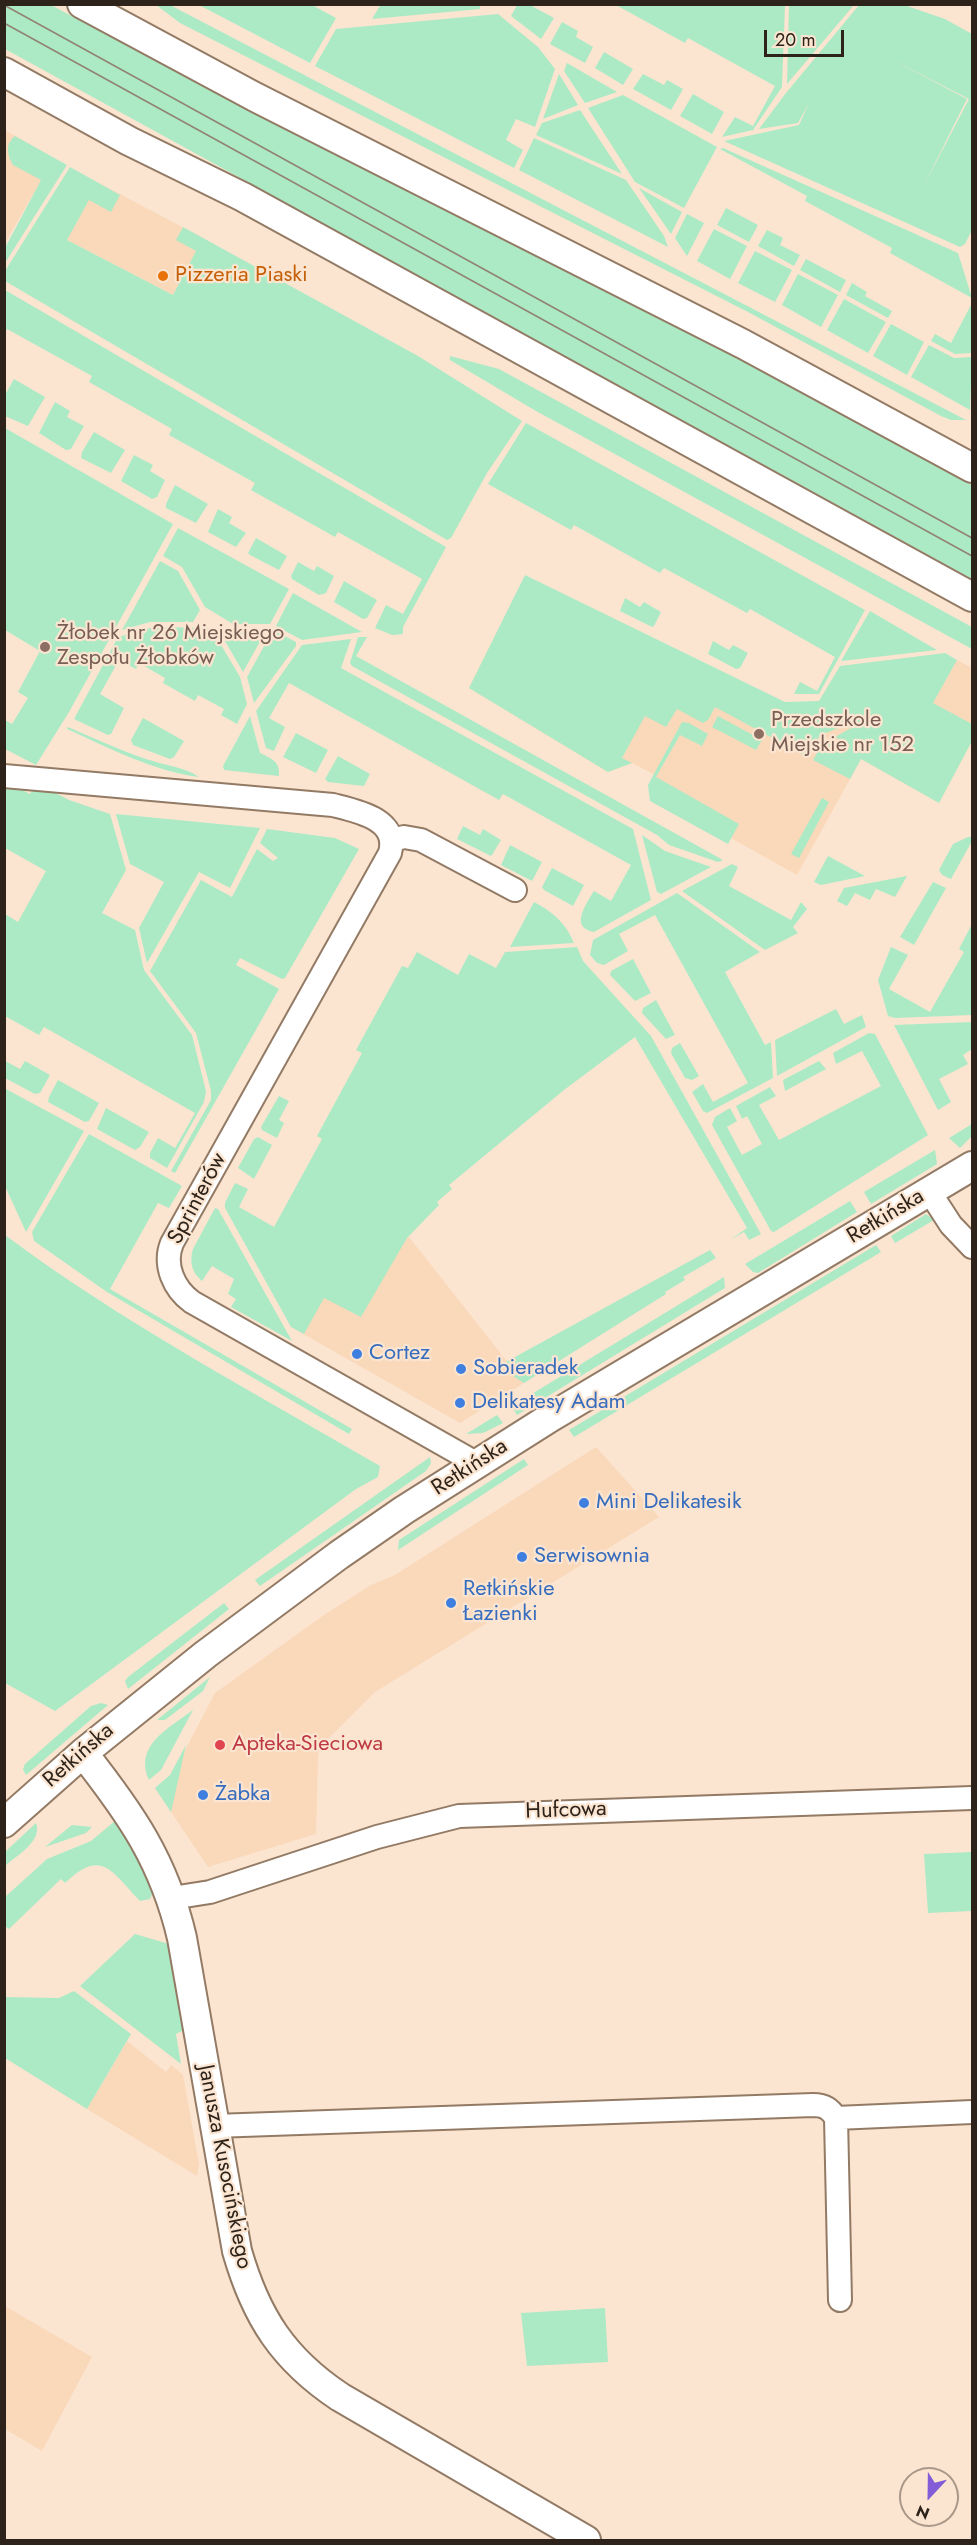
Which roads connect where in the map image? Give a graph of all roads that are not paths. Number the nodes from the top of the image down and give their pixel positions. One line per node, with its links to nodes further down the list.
1 (82, 4): 3 (street)
2 (4, 72): 4 (street)
3 (972, 467)
4 (972, 597)
5 (4, 776): 6 (street)
6 (392, 840): 7 (street); 11 (street, Sprinterów)
7 (515, 890)
8 (972, 1166): 9 (street, Retkińska)
9 (929, 1191): 10 (street); 11 (street, Retkińska)
10 (972, 1247)
11 (476, 1463): 12 (street, Retkińska)
12 (83, 1753): 14 (street, Retkińska); 15 (street, Janusza Kusocińskiego)
13 (972, 1798): 15 (street, Hufcowa)
14 (4, 1823)
15 (172, 1898): 18 (street, Janusza Kusocińskiego)
16 (972, 2112): 17 (street)
17 (837, 2118): 18 (street); 19 (street)
18 (214, 2126): 20 (street, Janusza Kusocińskiego)
19 (840, 2300)
20 (586, 2541)

